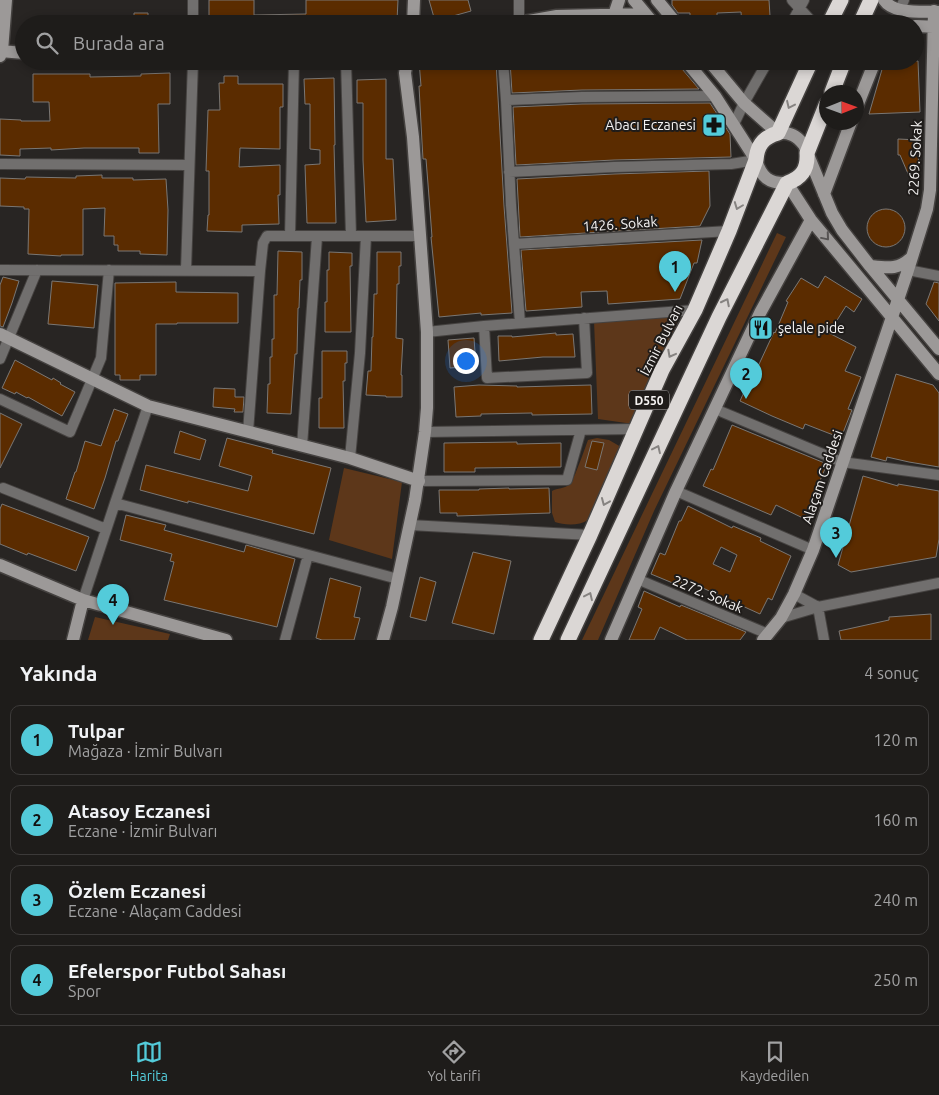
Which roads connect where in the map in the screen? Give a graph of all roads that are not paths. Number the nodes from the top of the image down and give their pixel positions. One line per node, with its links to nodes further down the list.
1 (6, 0): 28 (street)
2 (193, 0): 17 (street)
3 (414, 0): 18 (street)
4 (519, 0): 19 (street)
5 (619, 0): 15 (street)
6 (634, 0): 16 (street)
7 (792, 0): 12 (street)
8 (841, 0): 24 (highway)
9 (871, 0): 25 (highway)
10 (884, 0): 13 (street)
11 (660, 2): 21 (street)
12 (802, 4): 22 (street); 23 (street)
13 (902, 5): 14 (street)
14 (937, 12): 26 (street, 2269. Sokak)
15 (614, 14): 16 (street); 20 (street)
16 (645, 14)
17 (193, 15)
18 (413, 15)
19 (516, 15)
20 (586, 15)
21 (670, 15)
22 (796, 15)
23 (809, 15)
24 (834, 15)
25 (864, 15)
26 (936, 27): 55 (street, 2269. Sokak)
27 (15, 52): 28 (street)
28 (1, 53)
29 (193, 70): 52 (street)
30 (294, 70): 59 (street)
31 (346, 70): 60 (street)
32 (406, 70): 62 (street)
33 (504, 70): 43 (street)
34 (693, 70): 42 (street)
35 (717, 70): 44 (street)
36 (763, 70): 44 (street)
37 (808, 70): 48 (highway, İzmir Bulvarı / D550, one-way to 48)
38 (841, 70): 40 (highway)
39 (871, 70): 41 (street)
40 (835, 85)
41 (864, 89)
42 (715, 96): 43 (street); 46 (street)
43 (506, 100): 53 (street)
44 (744, 102): 46 (street); 48 (street)
45 (819, 123): 49 (highway, D550)
46 (734, 124): 50 (street)
47 (848, 130): 56 (street)
48 (778, 132): 49 (street); 50 (highway, İzmir Bulvarı / D550)
49 (807, 153): 54 (highway, D550); 56 (street)
50 (756, 160): 53 (street); 54 (street); 58 (highway, İzmir Bulvarı / D550, one-way to 58)
51 (0, 164): 52 (street)
52 (189, 164): 70 (street)
53 (509, 172): 64 (street)
54 (787, 183): 57 (street); 120 (highway, D550, one-way to 54)
55 (934, 190): 65 (street, 2269. Sokak)
56 (824, 194): 66 (street)
57 (811, 220): 76 (street, one-way to 76); 88 (street)
58 (729, 231): 64 (street, 1426. Sokak); 75 (highway, İzmir Bulvarı / D550)
59 (290, 236): 63 (street); 71 (street)
60 (351, 236): 61 (street); 63 (street)
61 (366, 236): 62 (street); 94 (street)
62 (419, 236): 80 (street)
63 (317, 237): 93 (street)
64 (514, 244): 78 (street)
65 (912, 257): 66 (street); 72 (street, 2269. Sokak)
66 (870, 266): 74 (street)
67 (0, 270): 68 (street)
68 (37, 270): 69 (street); 81 (street)
69 (109, 270): 70 (street); 85 (street)
70 (186, 270): 71 (street)
71 (260, 270): 91 (street)
72 (908, 270): 73 (street); 74 (street, 2269. Sokak)
73 (939, 276)
74 (898, 300): 76 (street, 2269. Sokak); 82 (street)
75 (695, 310): 77 (street); 89 (highway, İzmir Bulvarı / D550, one-way to 89)
76 (892, 316): 84 (street); 95 (street, Alaçam Caddesi)
77 (584, 318): 78 (street); 79 (street)
78 (520, 323): 79 (street)
79 (484, 326): 80 (street)
80 (427, 332): 92 (street)
81 (5, 336): 83 (street); 85 (street)
82 (939, 349)
83 (0, 360)
84 (939, 374)
85 (93, 379): 86 (street); 87 (street)
86 (0, 399)
87 (148, 406): 91 (street); 100 (street)
88 (715, 409): 95 (street); 99 (street)
89 (636, 429): 90 (street); 103 (highway, İzmir Bulvarı / D550, one-way to 103)
90 (580, 430): 92 (street); 97 (street)
91 (248, 432): 93 (street)
92 (425, 432): 97 (street)
93 (302, 446): 94 (street)
94 (350, 458): 97 (street)
95 (842, 462): 96 (street); 104 (street, Alaçam Caddesi)
96 (939, 475)
97 (418, 481): 101 (street)
98 (3, 488): 102 (street)
99 (676, 491): 104 (street); 108 (street)
100 (115, 503): 102 (street); 105 (street)
101 (410, 525): 103 (street); 107 (street)
102 (106, 530): 111 (street)
103 (590, 535): 119 (highway, İzmir Bulvarı / D550)
104 (813, 550): 110 (street, Alaçam Caddesi)
105 (308, 555): 107 (street); 117 (street)
106 (0, 565): 111 (street)
107 (398, 579): 118 (street)
108 (637, 579): 114 (street, 2272. Sokak); 121 (street)
109 (939, 583): 112 (street)
110 (794, 594): 112 (street); 113 (street, Alaçam Caddesi)
111 (83, 600): 115 (street); 116 (street)
112 (818, 606): 113 (street); 122 (street)
113 (781, 618): 114 (street, Alaçam Caddesi)
114 (766, 637)
115 (73, 640)
116 (226, 640)
117 (285, 640)
118 (383, 640)
119 (541, 640)
120 (568, 640)
121 (610, 640)
122 (824, 640)

